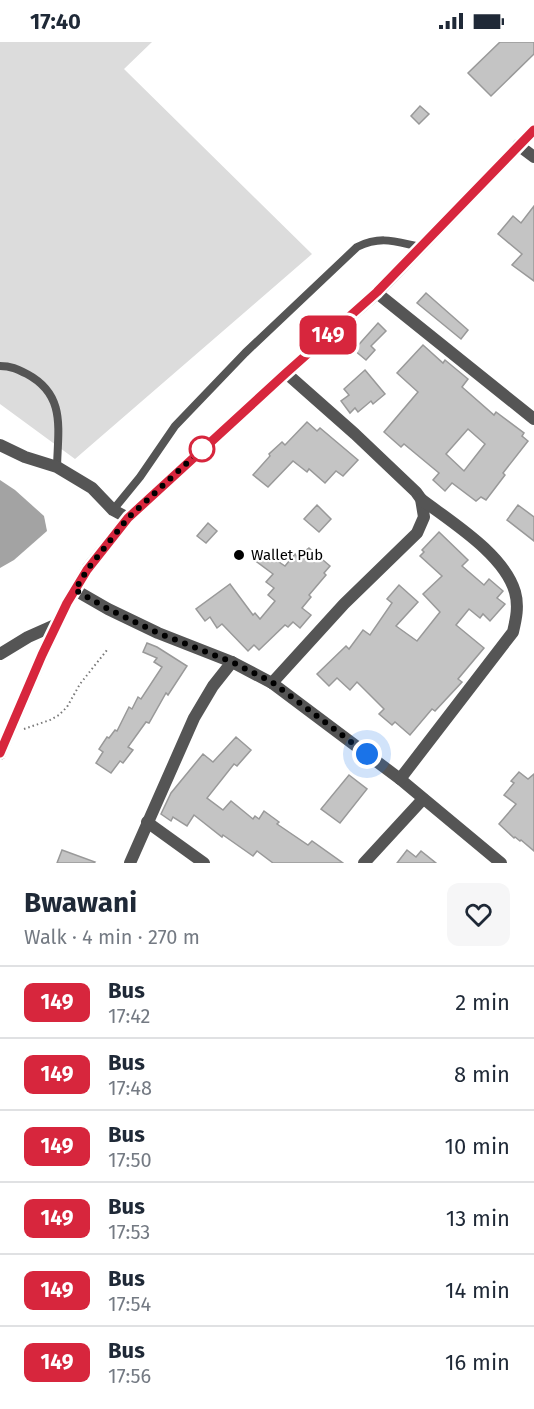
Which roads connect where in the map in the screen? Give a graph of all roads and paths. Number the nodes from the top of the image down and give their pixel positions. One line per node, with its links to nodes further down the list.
1 (534, 130): 2 (main road)
2 (518, 145): 3 (street); 4 (main road)
3 (534, 157)
4 (421, 247): 5 (main road); 12 (lane)
5 (377, 292): 7 (main road); 8 (street)
6 (0, 366): 10 (lane)
7 (286, 373): 11 (street); 13 (main road)
8 (534, 419)
9 (0, 445): 10 (street)
10 (57, 467): 12 (street)
11 (421, 499): 19 (street); 22 (street)
12 (113, 510): 13 (street)
13 (128, 518): 14 (main road)
14 (75, 590): 15 (main road); 18 (street)
15 (55, 626): 17 (street); 20 (main road)
16 (107, 650): 20 (path)
17 (0, 654)
18 (232, 662): 19 (street); 24 (street)
19 (272, 682): 22 (street)
20 (7, 735): 21 (main road)
21 (0, 754)
22 (400, 779): 23 (street)
23 (423, 799): 27 (street); 28 (street)
24 (147, 822): 25 (street); 26 (street)
25 (130, 863)
26 (204, 863)
27 (364, 863)
28 (501, 863)

